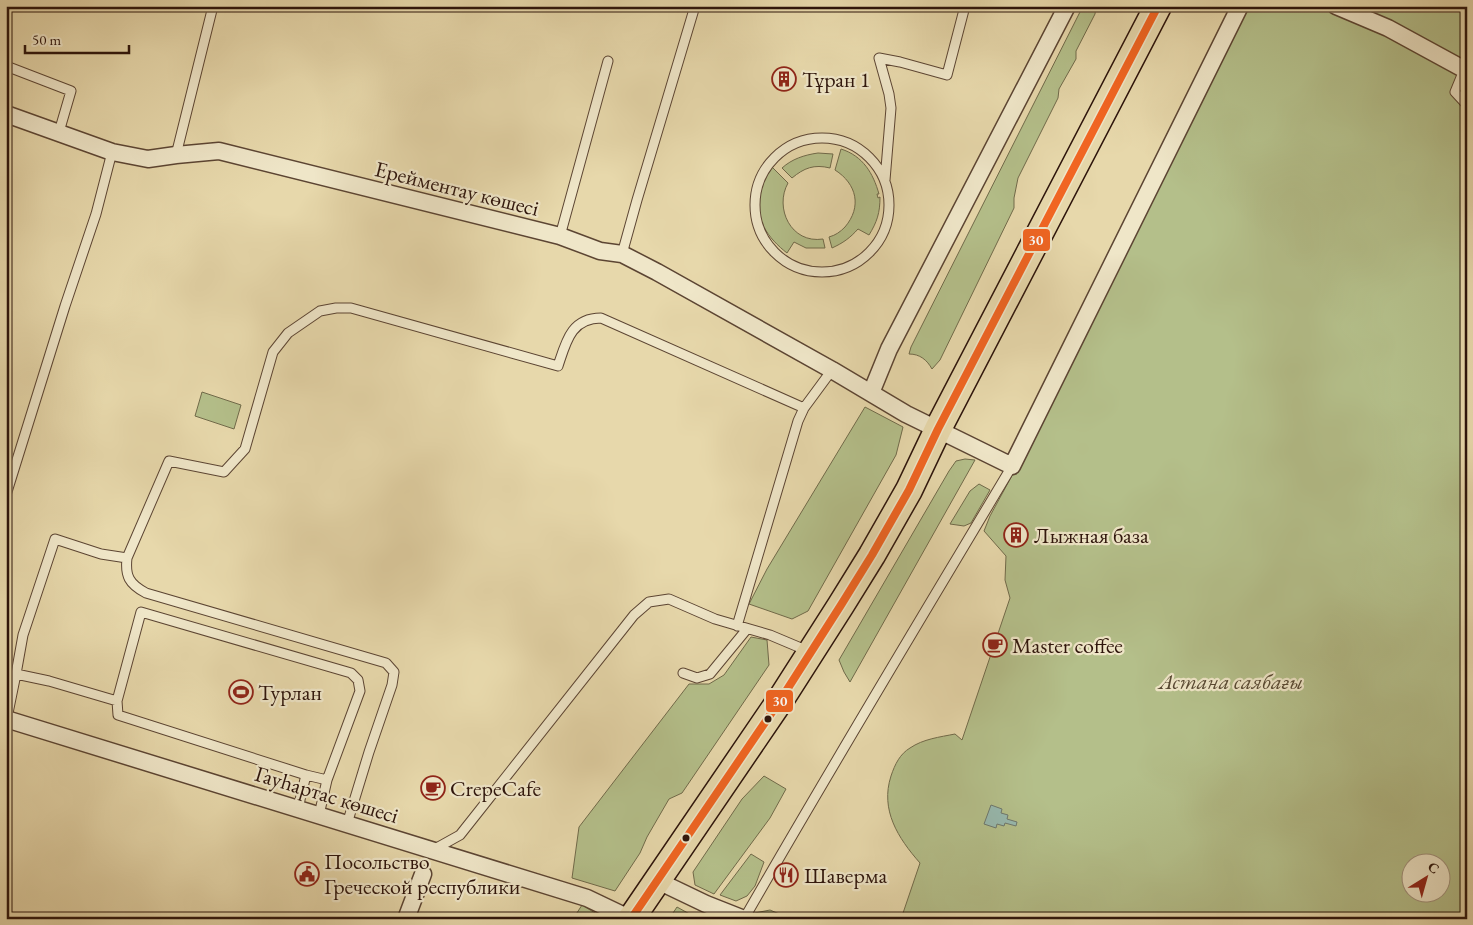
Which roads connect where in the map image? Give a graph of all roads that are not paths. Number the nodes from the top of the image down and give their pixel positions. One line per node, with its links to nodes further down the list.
1 (213, 6): 15 (lane)
2 (695, 6): 18 (lane)
3 (966, 6): 16 (lane)
4 (1067, 6): 20 (street)
5 (1158, 6): 22 (main road)
6 (1240, 6): 23 (street)
7 (1336, 6): 10 (street)
8 (608, 61): 17 (lane)
9 (6, 66): 13 (lane)
10 (1465, 70): 11 (lane)
11 (1467, 106)
12 (6, 114): 13 (street, Ерейментау көшесі)
13 (59, 132): 14 (street, Ерейментау көшесі)
14 (112, 152): 15 (street, Ерейментау көшесі); 24 (lane)
15 (176, 155): 17 (street, Ерейментау көшесі)
16 (885, 180): 16 (lane)
17 (560, 236): 18 (street, Ерейментау көшесі)
18 (622, 254): 19 (street, Ерейментау көшесі)
19 (832, 370): 20 (street, Ерейментау көшесі); 21 (lane)
20 (871, 393): 22 (street, Ерейментау көшесі)
21 (804, 408): 25 (lane); 26 (lane)
22 (938, 430): 23 (street, Ерейментау көшесі); 28 (main road)
23 (1012, 466): 43 (lane)
24 (6, 495)
25 (128, 558): 30 (lane); 37 (lane)
26 (737, 626): 27 (lane); 38 (lane)
27 (747, 629): 28 (lane); 29 (lane)
28 (810, 652): 40 (main road)
29 (683, 673)
30 (16, 674): 31 (lane); 32 (lane)
31 (118, 701): 33 (lane); 34 (lane)
32 (6, 719): 35 (street, Гауhартас көшесі)
33 (306, 775): 34 (lane); 35 (lane)
34 (327, 780): 36 (lane)
35 (298, 808): 36 (street, Гауhартас көшесі)
36 (319, 815): 37 (street, Гауhартас көшесі)
37 (347, 824): 38 (street, Гауhартас көшесі)
38 (433, 850): 42 (street, Гауhартас көшесі)
39 (423, 874): 41 (street)
40 (658, 881): 42 (main road); 43 (street)
41 (406, 919)
42 (631, 919)
43 (744, 919)

